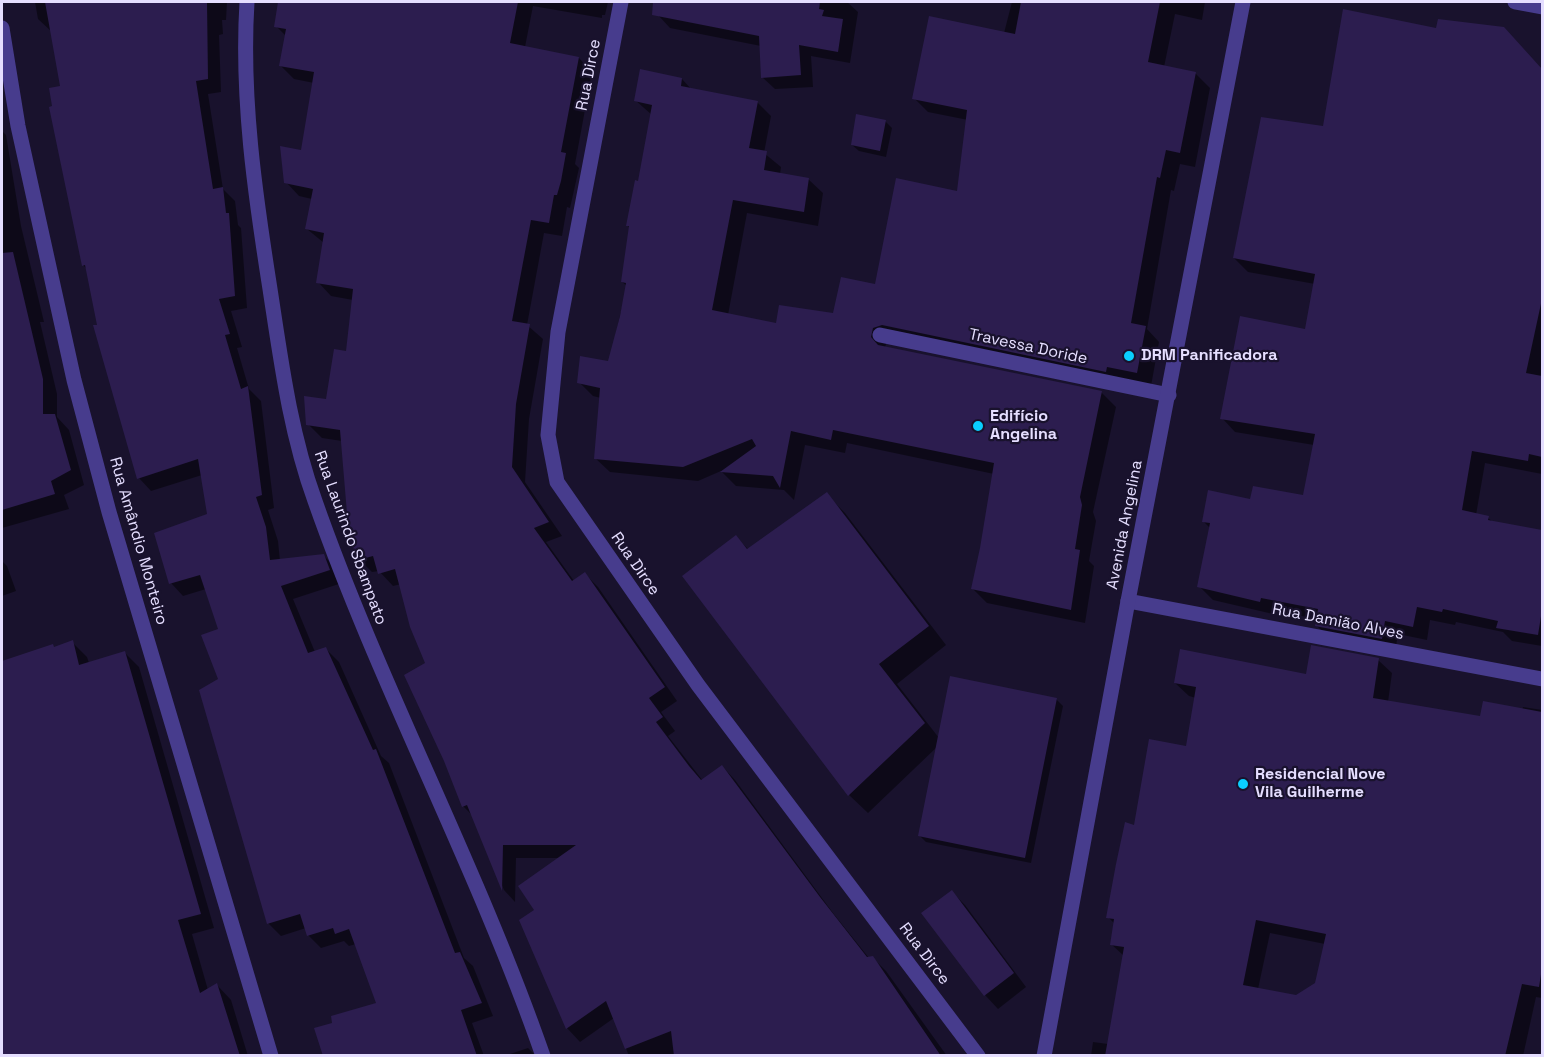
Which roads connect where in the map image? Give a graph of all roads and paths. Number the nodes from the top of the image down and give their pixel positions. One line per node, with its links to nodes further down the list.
1 (247, 2): 12 (street, Rua Laurindo Sbampato)
2 (621, 2): 13 (street, Rua Dirce)
3 (1243, 2): 8 (street, Avenida Angelina)
4 (1515, 2): 5 (street)
5 (1542, 7)
6 (2, 28): 11 (street, Rua Amândio Monteiro)
7 (880, 334): 8 (street, Travessa Doride)
8 (1169, 395): 9 (street, Avenida Angelina)
9 (1128, 601): 10 (street, Rua Damião Alves); 14 (street, Avenida Angelina)
10 (1542, 679)
11 (271, 1056)
12 (543, 1056)
13 (978, 1056)
14 (1044, 1056)

